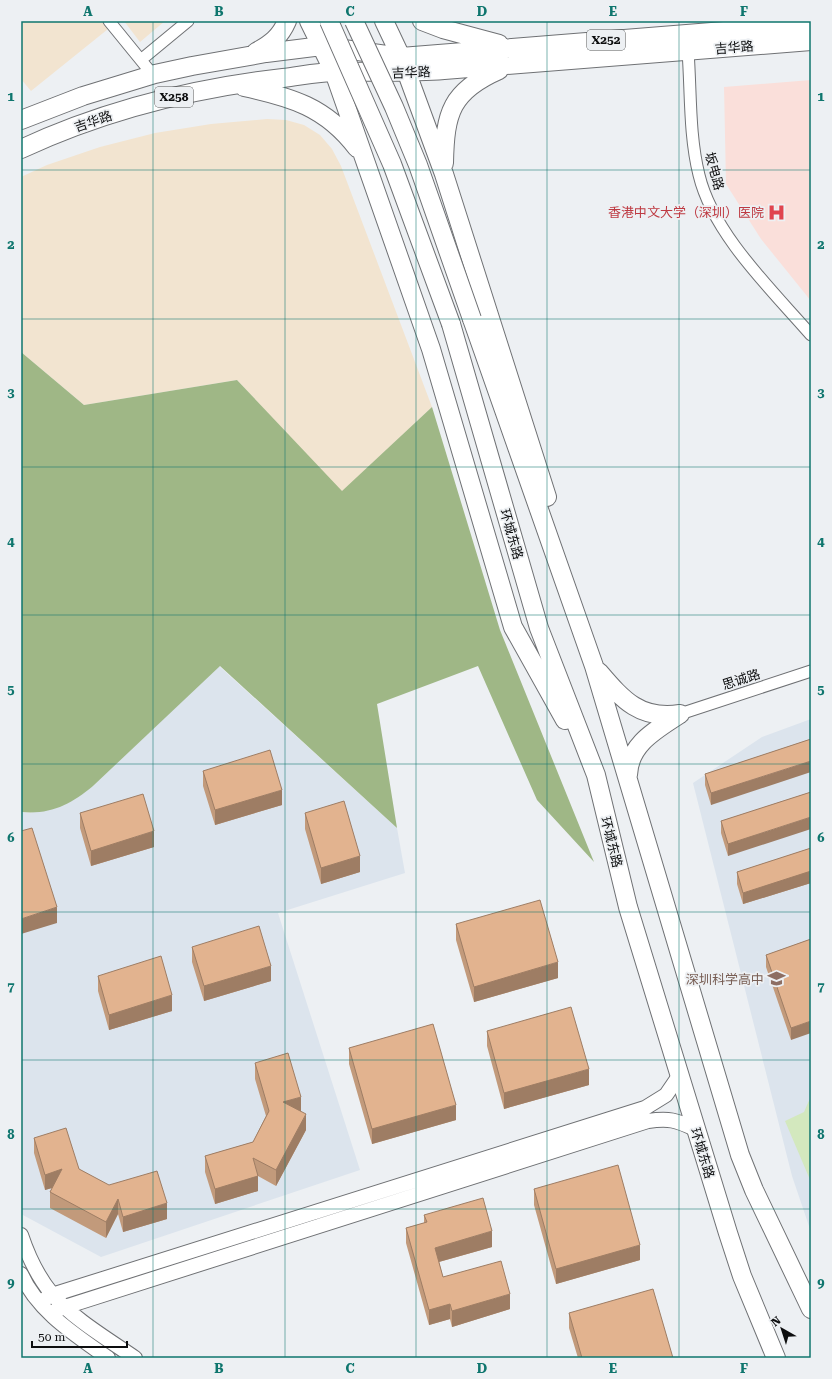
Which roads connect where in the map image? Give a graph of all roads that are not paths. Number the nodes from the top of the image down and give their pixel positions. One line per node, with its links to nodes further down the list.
1 (109, 21): 15 (street)
2 (188, 21): 15 (street)
3 (287, 21): 14 (main road)
4 (309, 21): 11 (main road)
5 (329, 21): 29 (main road, 环城东路, bridge)
6 (354, 21): 26 (main road, bridge)
7 (384, 21): 16 (main road)
8 (422, 21): 12 (main road)
9 (811, 24): 12 (main road, 吉华路 / X252)
10 (811, 40): 13 (main road, 吉华路 / X252)
11 (322, 46): 14 (main road, 吉华路 / X258); 16 (main road, 吉华路 / X258); 18 (main road)
12 (513, 47): 16 (main road, 吉华路 / X252)
13 (688, 50): 17 (main road, 吉华路 / X252); 25 (street, 坂电路)
14 (248, 56): 19 (main road, 吉华路 / X258)
15 (142, 59): 19 (street)
16 (404, 65): 17 (main road, 吉华路 / X252); 18 (main road, 吉华路 / X258); 24 (main road)
17 (509, 65): 24 (main road)
18 (334, 72): 20 (main road, 吉华路 / X258); 23 (main road)
19 (153, 75): 21 (main road, 吉华路 / X258)
20 (233, 85): 22 (main road, 吉华路 / X258); 23 (main road)
21 (21, 120)
22 (21, 149)
23 (367, 165): 29 (main road)
24 (444, 174): 26 (main road)
25 (811, 335)
26 (594, 666): 28 (main road); 30 (main road)
27 (811, 671): 28 (street, 思诚路)
28 (680, 714): 30 (main road)
29 (596, 775): 31 (main road, 环城东路)
30 (628, 778): 37 (main road)
31 (679, 1076): 32 (main road, 环城东路); 35 (street)
32 (695, 1129): 38 (street); 40 (main road, 环城东路)
33 (21, 1235): 35 (street)
34 (21, 1274): 36 (street)
35 (52, 1295): 36 (street); 38 (street)
36 (40, 1302): 39 (street)
37 (809, 1303)
38 (65, 1306): 39 (street); 42 (street)
39 (50, 1313): 41 (street)
40 (773, 1353)
41 (108, 1358)
42 (135, 1358)

